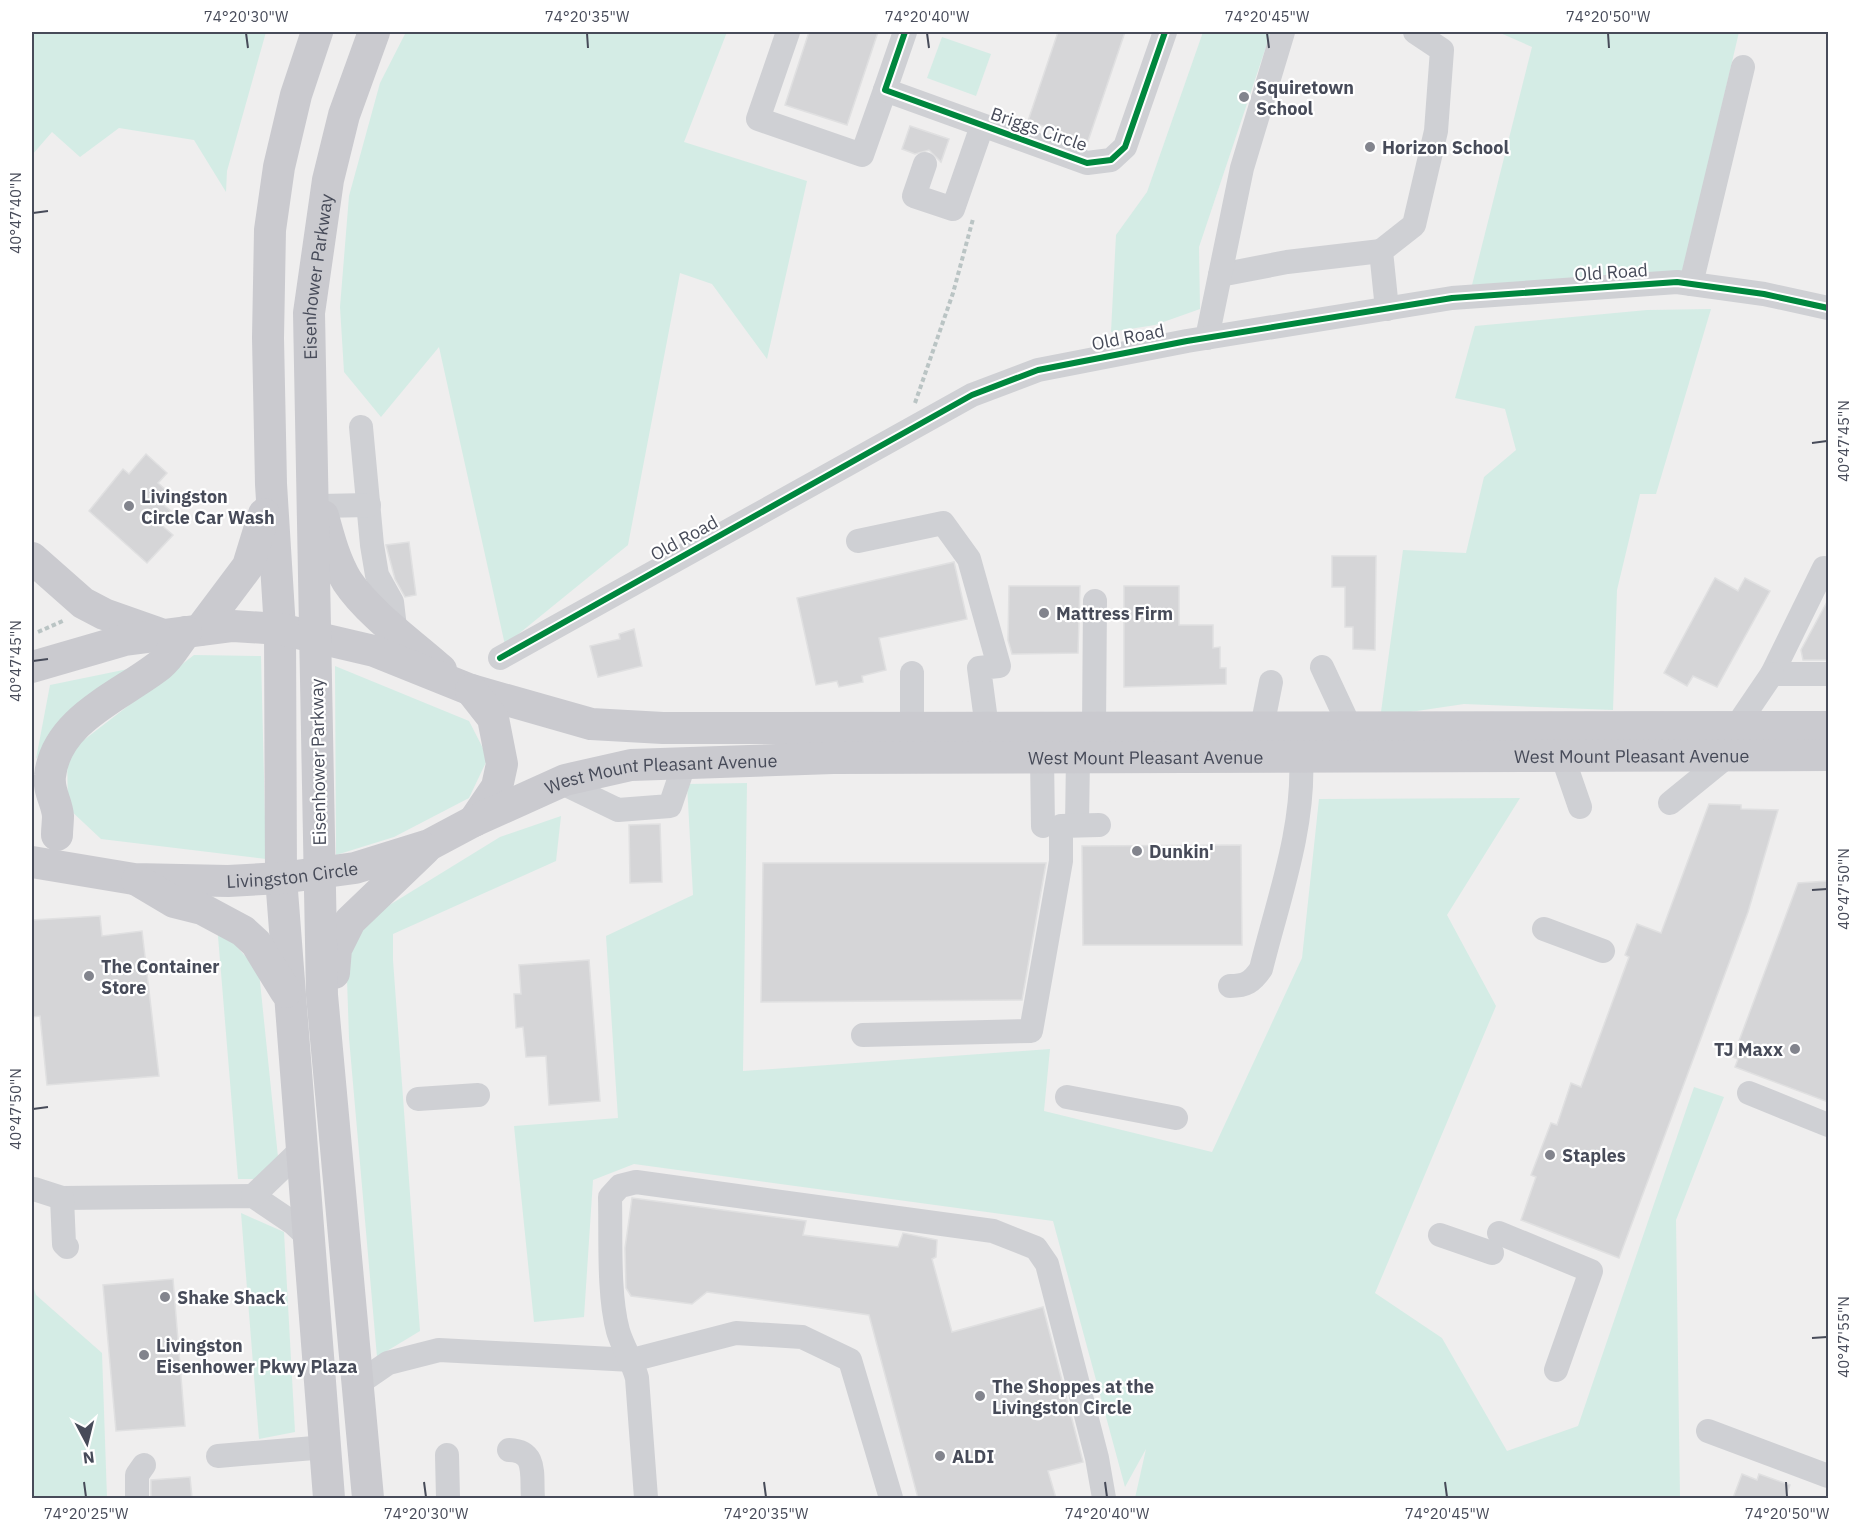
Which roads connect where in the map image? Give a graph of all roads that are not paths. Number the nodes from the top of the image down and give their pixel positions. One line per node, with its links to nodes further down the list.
1 (317, 32): 19 (main road, Eisenhower Parkway)
2 (374, 32): 20 (main road, Eisenhower Parkway)
3 (788, 32): 9 (street)
4 (905, 32): 9 (street)
5 (1165, 32): 10 (street, Briggs Circle)
6 (1282, 32): 13 (street)
7 (1415, 32): 12 (street)
8 (1743, 67): 14 (street)
9 (885, 90): 10 (street, Briggs Circle)
10 (982, 126): 11 (street)
11 (925, 164)
12 (1381, 251): 13 (street); 16 (street)
13 (1220, 275): 17 (street)
14 (1691, 284): 15 (street, Old Road); 16 (street, Old Road)
15 (1828, 308)
16 (1387, 309): 17 (street, Old Road)
17 (1207, 338): 30 (street, Old Road)
18 (361, 427): 21 (street)
19 (271, 484): 27 (main road, Eisenhower Parkway); 28 (main road)
20 (315, 492): 21 (street); 26 (main road); 29 (main road, Eisenhower Parkway)
21 (369, 505): 26 (street)
22 (858, 541): 43 (street)
23 (32, 558): 28 (main road)
24 (1828, 570): 34 (street)
25 (1095, 601): 38 (street)
26 (395, 628): 37 (main road)
27 (280, 629): 28 (main road); 29 (main road); 62 (main road, Eisenhower Parkway)
28 (183, 632): 31 (main road); 57 (main road)
29 (315, 636): 37 (main road); 61 (main road, Eisenhower Parkway)
30 (500, 658)
31 (32, 667)
32 (1322, 667): 40 (street)
33 (912, 673): 42 (street)
34 (1772, 674): 35 (street); 44 (street)
35 (1828, 674)
36 (1271, 682): 39 (street)
37 (464, 687): 42 (main road, West Mount Pleasant Avenue); 55 (main road)
38 (1094, 727): 39 (main road, West Mount Pleasant Avenue); 43 (main road, West Mount Pleasant Avenue)
39 (1262, 727): 40 (main road, West Mount Pleasant Avenue)
40 (1350, 727): 44 (main road, West Mount Pleasant Avenue)
41 (1828, 727): 44 (main road, West Mount Pleasant Avenue)
42 (912, 728): 43 (main road, West Mount Pleasant Avenue)
43 (987, 728)
44 (1733, 741): 45 (main road, West Mount Pleasant Avenue); 46 (main road, West Mount Pleasant Avenue); 52 (street)
45 (1828, 754)
46 (1562, 755): 47 (main road, West Mount Pleasant Avenue); 54 (street)
47 (1301, 756): 49 (main road, West Mount Pleasant Avenue); 66 (street)
48 (1042, 757): 49 (main road, West Mount Pleasant Avenue); 50 (main road, West Mount Pleasant Avenue); 56 (street)
49 (1078, 757): 69 (street)
50 (685, 762): 51 (main road, West Mount Pleasant Avenue); 51 (street)
51 (560, 782): 55 (main road, West Mount Pleasant Avenue)
52 (1670, 803)
53 (32, 806): 57 (main road)
54 (1580, 807)
55 (474, 821): 58 (main road, Livingston Circle)
56 (1042, 826)
57 (57, 835): 60 (main road)
58 (429, 845): 61 (main road, Livingston Circle); 67 (main road)
59 (32, 861): 60 (main road)
60 (101, 874): 63 (main road, Livingston Circle)
61 (320, 874): 62 (main road, Livingston Circle); 67 (main road, Eisenhower Parkway)
62 (282, 878): 63 (main road, Livingston Circle); 68 (main road, Eisenhower Parkway)
63 (134, 879): 68 (main road)
64 (1544, 929): 65 (street)
65 (1603, 951)
66 (1230, 986)
67 (322, 995): 85 (main road, Eisenhower Parkway)
68 (289, 997): 76 (main road, Eisenhower Parkway)
69 (863, 1035)
70 (1749, 1093): 75 (street)
71 (478, 1095): 73 (street)
72 (1067, 1097): 74 (street)
73 (418, 1099)
74 (1176, 1118)
75 (1828, 1125)
76 (302, 1149): 78 (street); 81 (main road, Eisenhower Parkway)
77 (34, 1189): 79 (street)
78 (253, 1196): 79 (street); 81 (street)
79 (62, 1198): 82 (street)
80 (1440, 1235): 84 (street)
81 (310, 1239): 87 (main road, Eisenhower Parkway)
82 (67, 1246)
83 (632, 1360): 85 (street); 98 (street); 99 (street); 100 (street)
84 (1556, 1370)
85 (359, 1383): 95 (main road, Eisenhower Parkway)
86 (1708, 1431): 92 (street)
87 (326, 1447): 90 (street); 94 (main road, Eisenhower Parkway)
88 (509, 1450): 97 (street)
89 (447, 1455): 96 (street)
90 (218, 1456)
91 (144, 1465): 93 (street)
92 (1828, 1476)
93 (137, 1498)
94 (329, 1498)
95 (368, 1498)
96 (448, 1498)
97 (533, 1498)
98 (646, 1498)
99 (891, 1498)
100 (1104, 1498)

